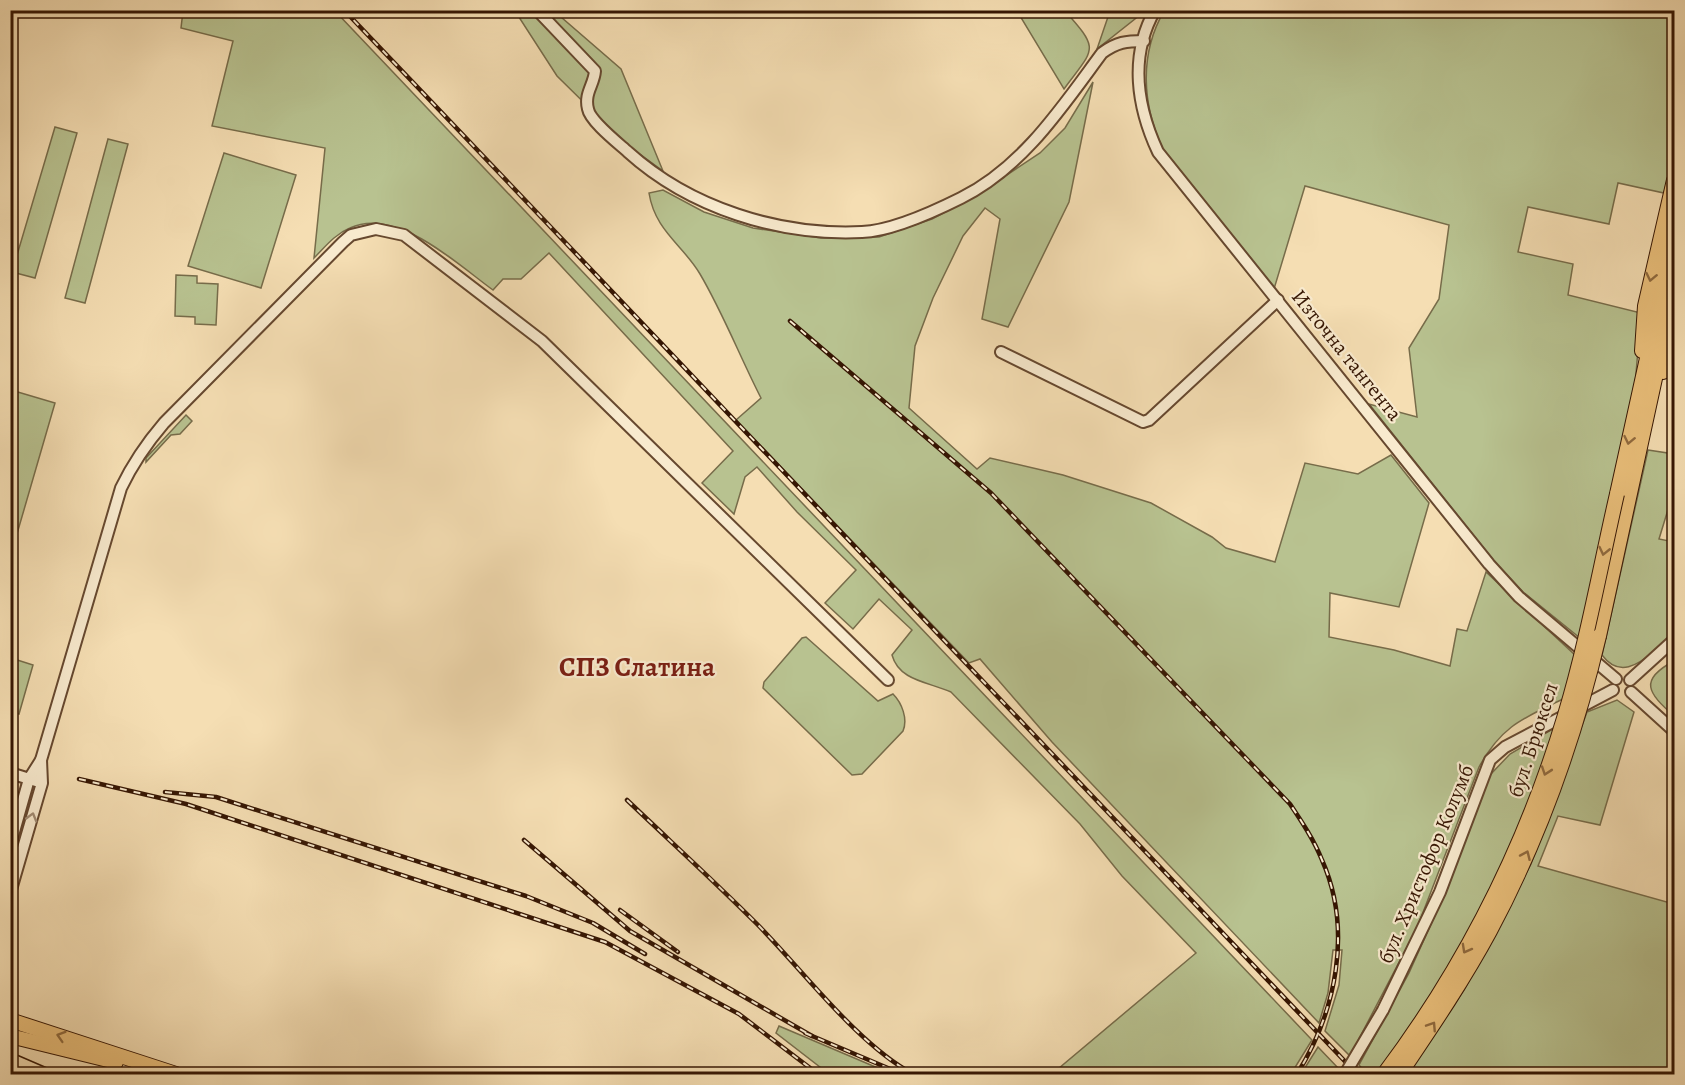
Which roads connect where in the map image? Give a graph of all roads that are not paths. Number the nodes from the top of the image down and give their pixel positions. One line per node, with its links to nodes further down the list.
1 (537, 10): 3 (street)
2 (1155, 10): 3 (street, Източна тангента)
3 (1144, 41): 7 (street, Източна тангента)
4 (1674, 180): 10 (main road, бул. Брюксел, one-way to 10)
5 (1674, 238): 10 (main road, бул. Брюксел)
6 (1674, 291): 11 (main road, бул. Брюксел)
7 (1278, 300): 9 (street); 16 (street, Източна тангента)
8 (1674, 342): 11 (main road, бул. Брюксел)
9 (1001, 352)
10 (1640, 386): 12 (main road, бул. Брюксел, one-way to 12)
11 (1650, 401): 12 (main road, бул. Брюксел)
12 (1623, 495): 30 (main road, бул. Брюксел, one-way to 30, bridge); 31 (main road, бул. Брюксел, one-way to 12, bridge)
13 (1674, 640): 15 (street)
14 (888, 680): 19 (street)
15 (1630, 680): 16 (street); 17 (street)
16 (1615, 685): 17 (street); 29 (street, бул. Христофор Колумб, bridge)
17 (1631, 692): 18 (street)
18 (1674, 731)
19 (41, 760): 21 (street); 22 (street)
20 (10, 773): 21 (street)
21 (29, 779): 22 (street); 23 (street)
22 (42, 783): 24 (street, one-way to 22)
23 (10, 846)
24 (10, 893)
25 (10, 1020): 28 (main road, one-way to 25)
26 (10, 1036): 27 (main road)
27 (168, 1074)
28 (176, 1074)
29 (1345, 1074)
30 (1384, 1074)
31 (1400, 1074)

